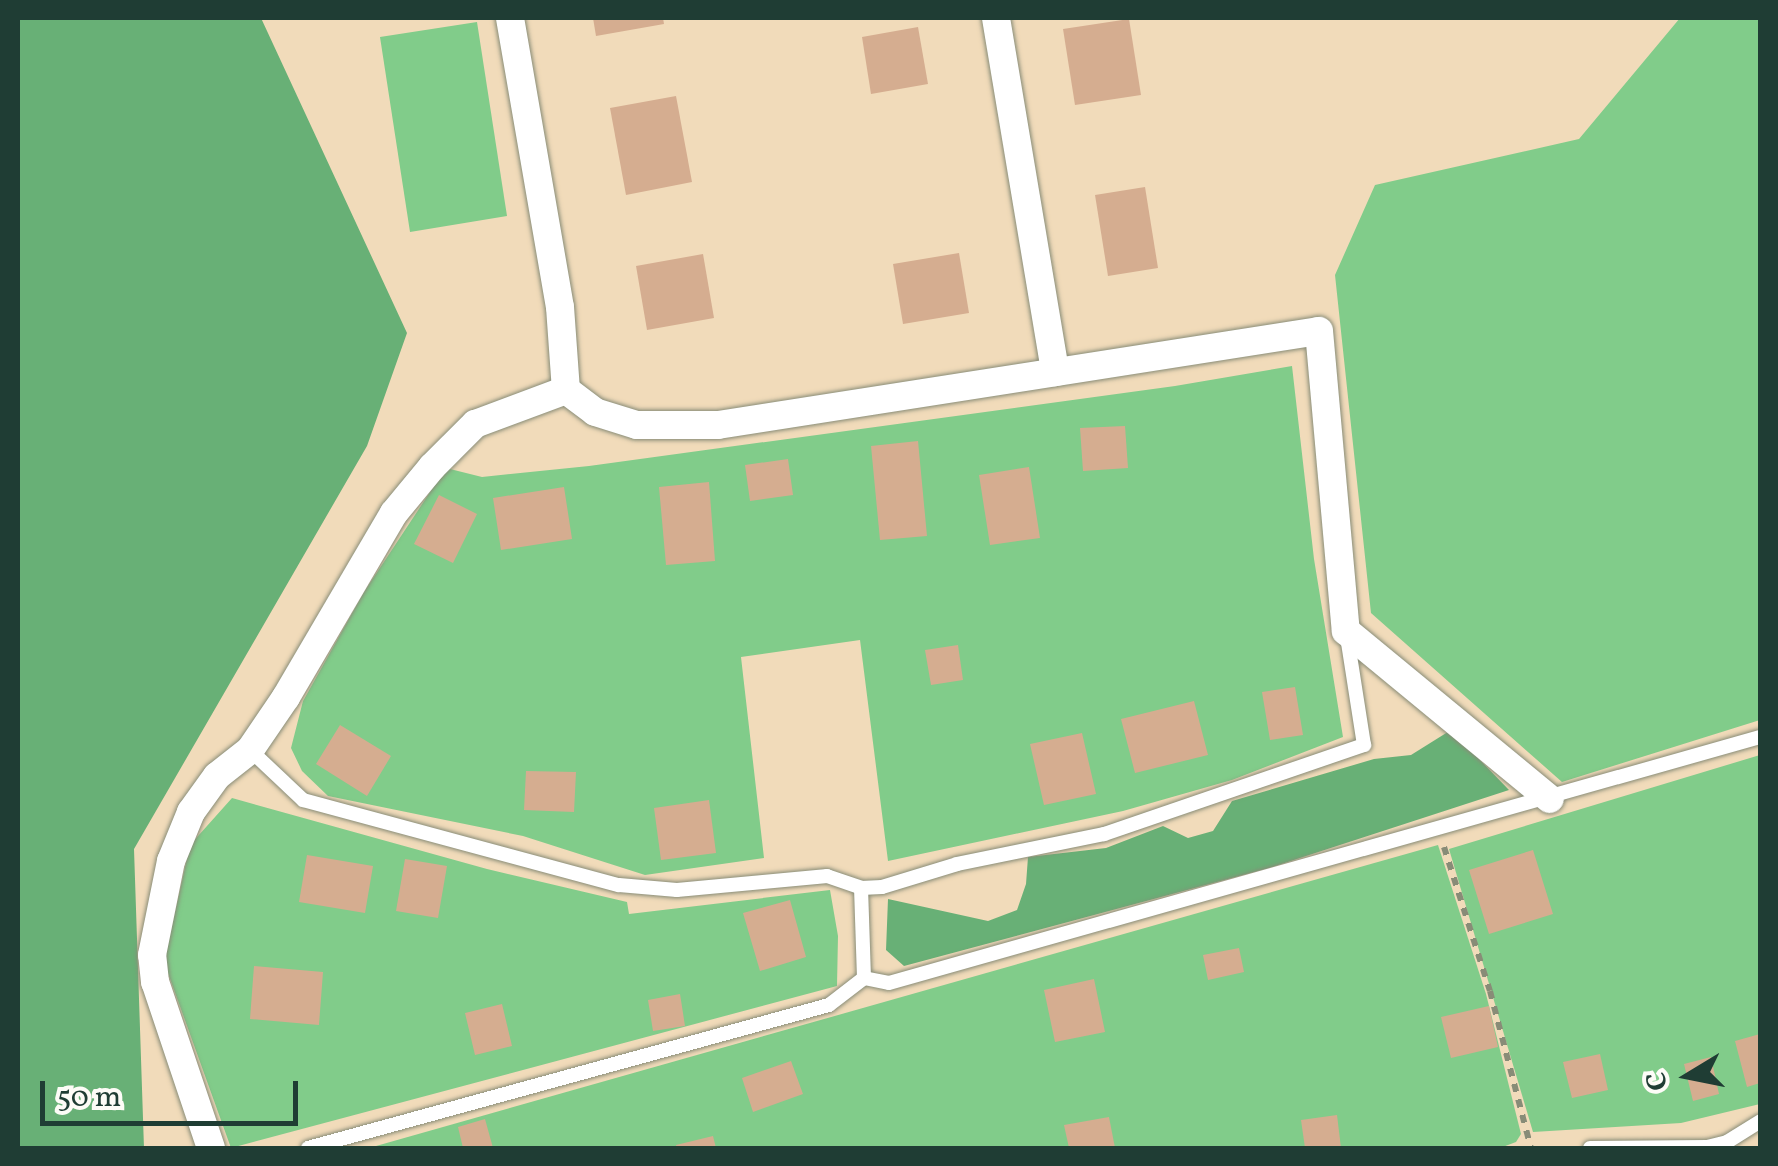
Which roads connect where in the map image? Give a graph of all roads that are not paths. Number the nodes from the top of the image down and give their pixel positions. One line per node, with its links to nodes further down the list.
1 (510, 18): 4 (street)
2 (996, 18): 3 (street)
3 (1055, 372): 4 (street); 5 (street)
4 (566, 390): 7 (street)
5 (1346, 631): 8 (street); 9 (lane)
6 (1760, 737): 8 (lane)
7 (250, 750): 9 (lane); 12 (street)
8 (1550, 799): 10 (lane)
9 (861, 888): 10 (lane)
10 (864, 978): 13 (lane)
11 (1760, 1121): 14 (lane)
12 (211, 1148)
13 (308, 1148)
14 (1590, 1148)

